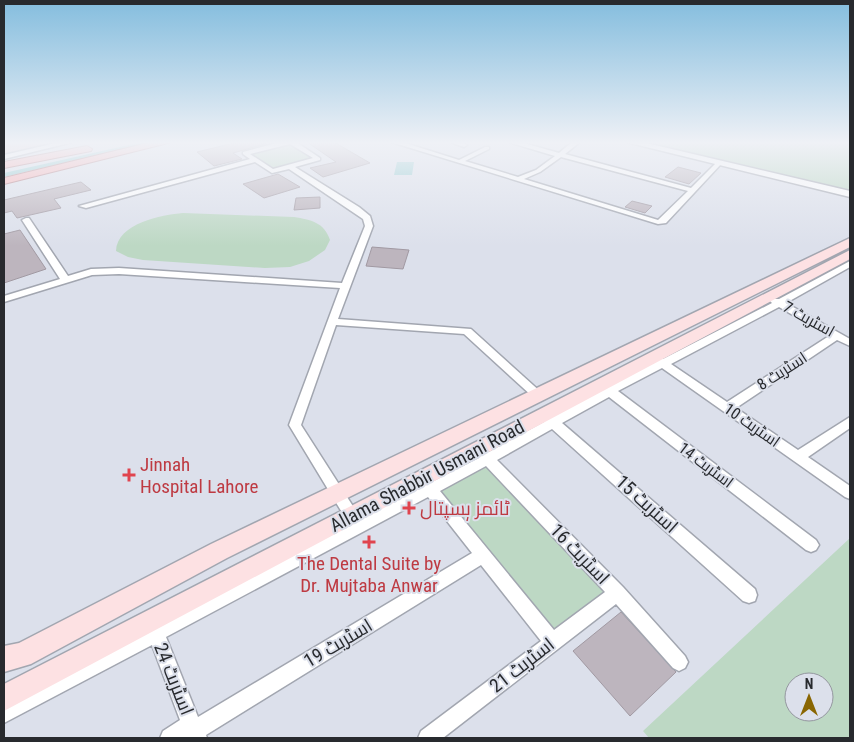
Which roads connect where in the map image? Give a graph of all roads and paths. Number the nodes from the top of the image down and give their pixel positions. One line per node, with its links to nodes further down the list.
1 (23, 177): 11 (highway)
2 (37, 177): 12 (highway)
3 (193, 177): 15 (street)
4 (305, 177): 21 (street)
5 (506, 177): 10 (street)
6 (524, 177): 10 (street)
7 (641, 177): 13 (street)
8 (705, 177): 13 (street)
9 (777, 177): 14 (street)
10 (517, 180): 13 (street)
11 (4, 181)
12 (4, 185)
13 (692, 190)
14 (850, 194)
15 (83, 206)
16 (26, 220): 20 (street)
17 (850, 242): 29 (main road, Allama Shabbir Usmani Road)
18 (850, 254): 23 (main road, Allama Shabbir Usmani Road)
19 (850, 264): 23 (street)
20 (66, 280): 21 (street); 22 (street)
21 (345, 286): 24 (street)
22 (4, 299)
23 (774, 300): 25 (street, اسٹریٹ 7); 27 (main road, Allama Shabbir Usmani Road)
24 (332, 322): 29 (street); 36 (street)
25 (838, 335): 26 (street, اسٹریٹ 7); 30 (street, اسٹریٹ 8)
26 (850, 343)
27 (658, 360): 28 (main road, Allama Shabbir Usmani Road); 30 (street, اسٹریٹ 10)
28 (605, 388): 31 (main road, Allama Shabbir Usmani Road); 39 (street, اسٹریٹ 14)
29 (537, 394): 36 (main road, Allama Shabbir Usmani Road)
30 (727, 408): 34 (street, اسٹریٹ 10)
31 (549, 418): 33 (main road, Allama Shabbir Usmani Road); 42 (street, اسٹریٹ 15)
32 (850, 422): 34 (street)
33 (483, 454): 35 (main road, Allama Shabbir Usmani Road); 41 (street, اسٹریٹ 16)
34 (798, 457): 37 (street, اسٹریٹ 10)
35 (426, 483): 38 (main road, Allama Shabbir Usmani Road); 40 (street); 43 (street)
36 (335, 493): 38 (street); 45 (main road, Allama Shabbir Usmani Road)
37 (850, 493)
38 (351, 515): 43 (main road, Allama Shabbir Usmani Road)
39 (811, 545)
40 (482, 556): 44 (street); 49 (street, اسٹریٹ 19)
41 (617, 593): 44 (street, اسٹریٹ 21); 46 (street, اسٹریٹ 16)
42 (749, 595)
43 (153, 627): 47 (main road, Allama Shabbir Usmani Road); 48 (street); 49 (street, اسٹریٹ 24)
44 (552, 641): 51 (street, اسٹریٹ 21)
45 (4, 659)
46 (678, 662)
47 (4, 698)
48 (4, 714)
49 (194, 731): 50 (street, اسٹریٹ 19)
50 (170, 738)
51 (428, 738)

